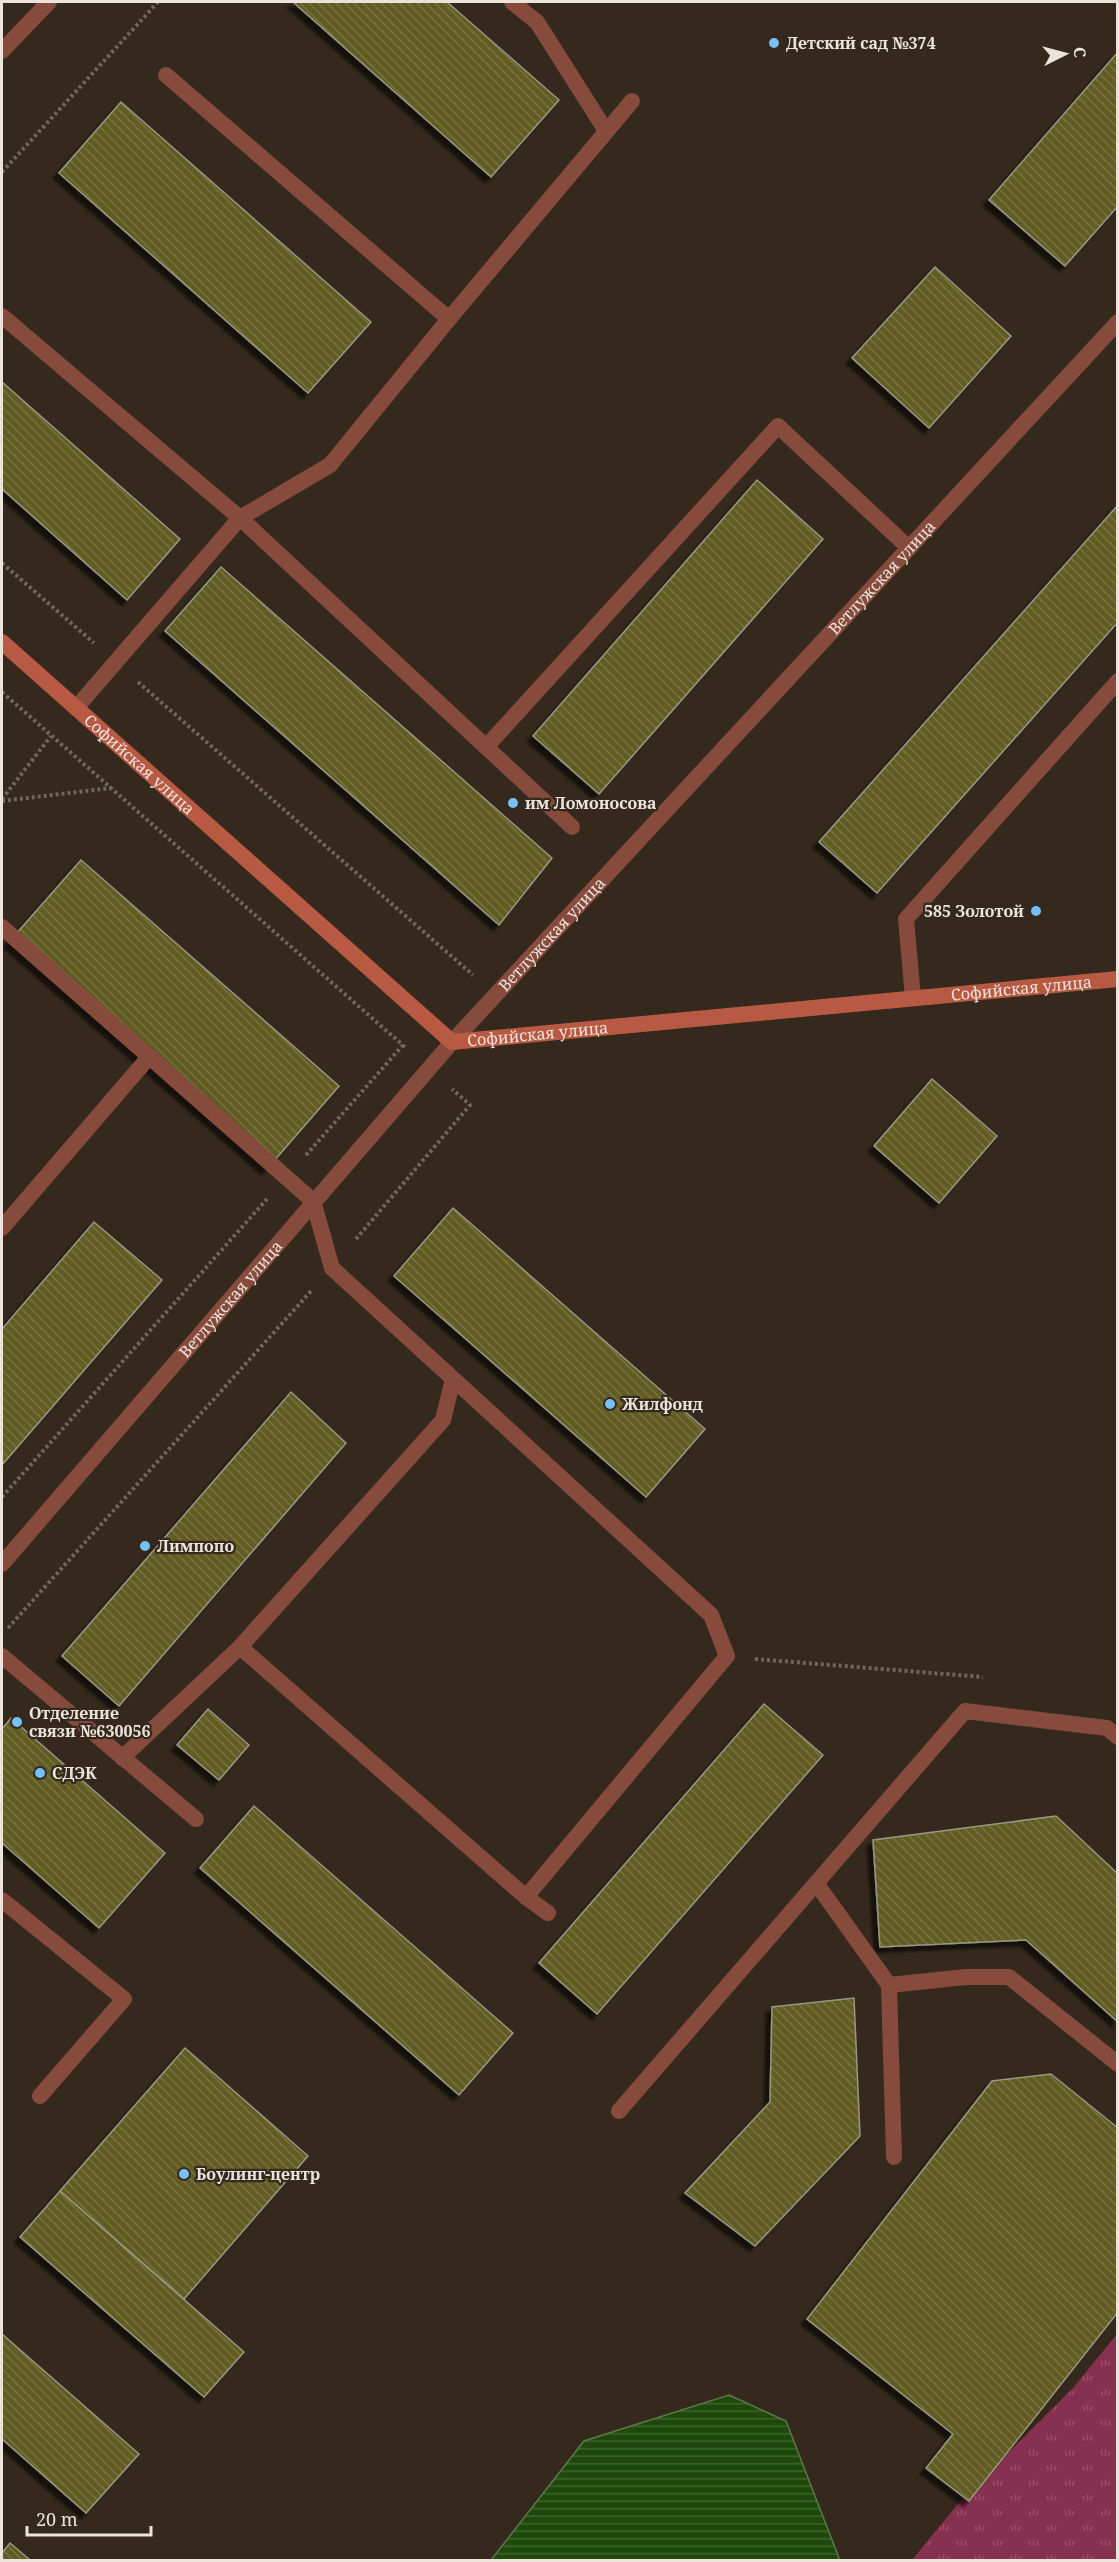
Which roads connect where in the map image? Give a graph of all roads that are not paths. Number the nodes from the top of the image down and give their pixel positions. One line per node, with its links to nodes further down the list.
1 (49, 2): 3 (street)
2 (512, 2): 6 (street)
3 (2, 51)
4 (166, 75): 8 (street)
5 (632, 101): 6 (street)
6 (606, 132): 8 (street)
7 (2, 316): 10 (street)
8 (448, 319): 10 (street)
9 (1118, 322): 11 (street, Ветлужская улица)
10 (240, 518): 14 (street); 15 (street)
11 (909, 548): 15 (street); 20 (street, Ветлужская улица)
12 (2, 642): 14 (main road, Софийская улица)
13 (1118, 681): 19 (street)
14 (76, 708): 20 (main road, Софийская улица)
15 (486, 747): 16 (street)
16 (572, 827)
17 (2, 927): 21 (street)
18 (1118, 979): 19 (main road, Софийская улица)
19 (913, 998): 20 (main road, Софийская улица)
20 (452, 1042): 22 (street, Ветлужская улица)
21 (149, 1057): 22 (street); 23 (street)
22 (313, 1201): 24 (street); 25 (street, Ветлужская улица)
23 (2, 1228)
24 (453, 1380): 26 (street); 32 (street)
25 (2, 1564)
26 (240, 1647): 29 (street); 32 (street)
27 (2, 1656): 29 (street)
28 (1118, 1737): 31 (street)
29 (122, 1758): 30 (street)
30 (196, 1819)
31 (816, 1883): 35 (street); 38 (street)
32 (526, 1897): 34 (street)
33 (2, 1900): 37 (street)
34 (548, 1913)
35 (889, 1985): 36 (street); 39 (street)
36 (1118, 2064)
37 (40, 2096)
38 (620, 2111)
39 (894, 2157)

